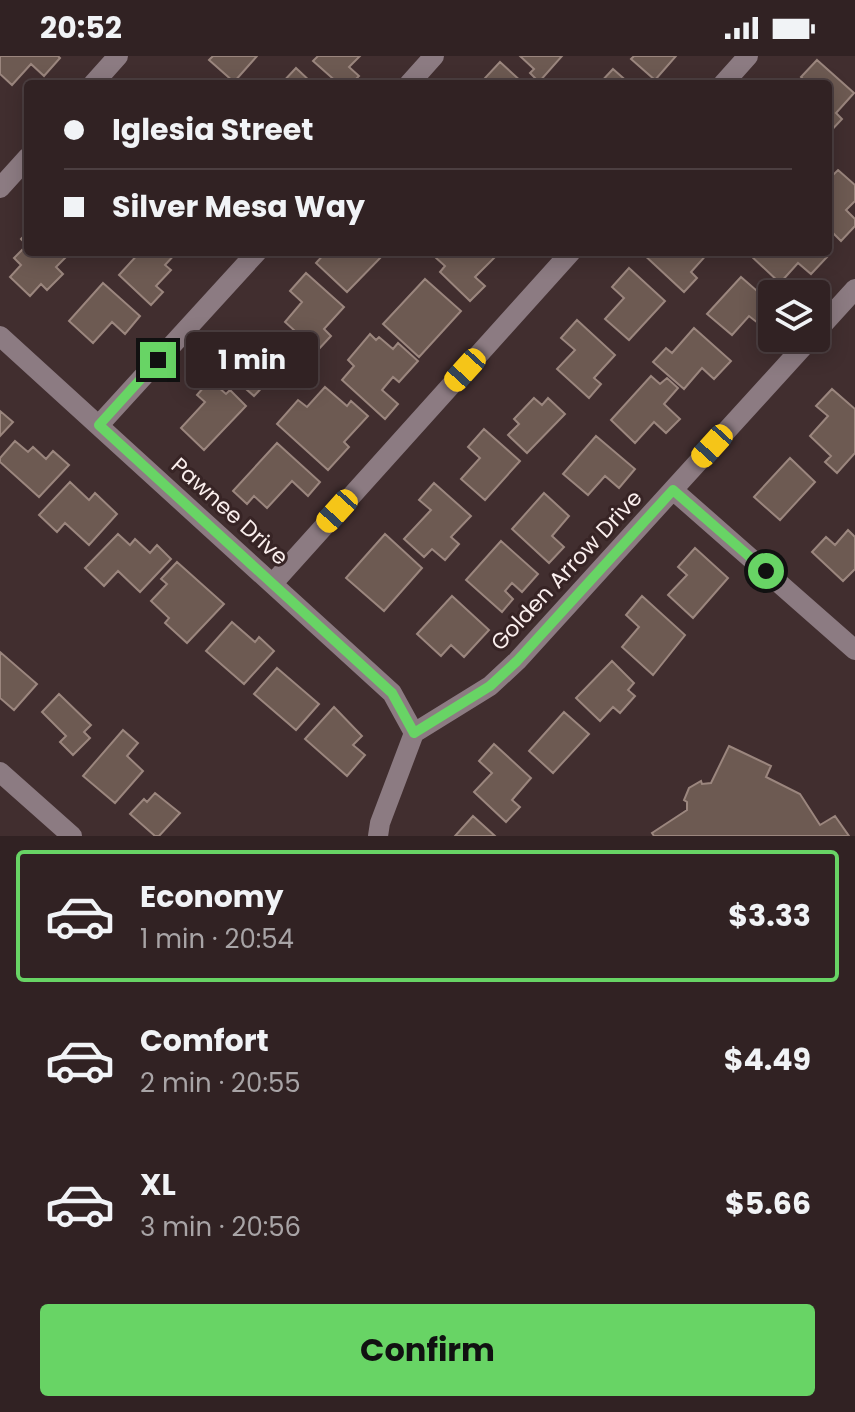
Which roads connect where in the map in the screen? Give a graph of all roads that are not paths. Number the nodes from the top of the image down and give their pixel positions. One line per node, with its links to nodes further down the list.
1 (118, 56): 4 (street)
2 (434, 56): 5 (street)
3 (748, 56): 6 (street)
4 (97, 80)
5 (413, 80)
6 (727, 80)
7 (24, 161): 8 (street)
8 (0, 188)
9 (253, 256): 15 (street)
10 (567, 256): 17 (street)
11 (855, 289): 12 (street)
12 (830, 317)
13 (0, 336): 15 (street, Pawnee Drive)
14 (798, 352): 16 (street, Golden Arrow Drive)
15 (99, 425): 17 (street, Pawnee Drive)
16 (673, 490): 18 (street); 19 (street, Golden Arrow Drive)
17 (274, 582): 19 (street, Pawnee Drive)
18 (854, 646)
19 (414, 733): 22 (street)
20 (0, 772): 21 (street)
21 (72, 836)
22 (378, 836)

